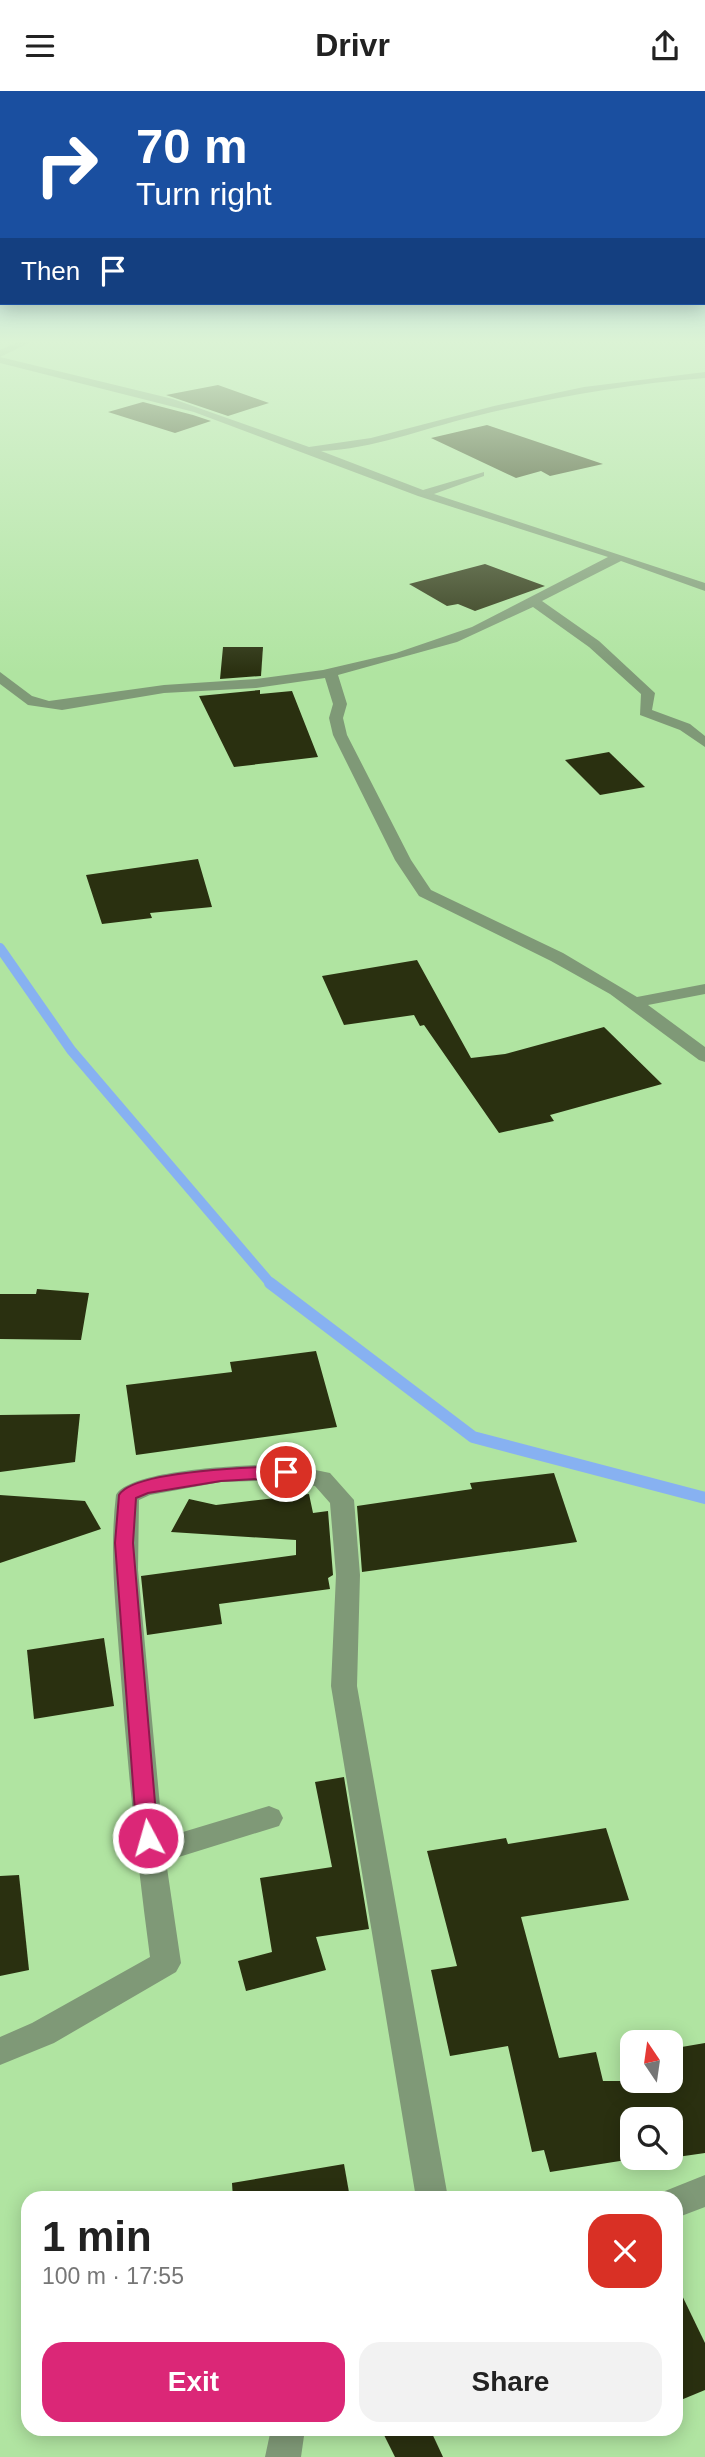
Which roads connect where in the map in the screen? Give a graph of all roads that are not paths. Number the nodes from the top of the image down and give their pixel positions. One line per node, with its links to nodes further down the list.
1 (313, 452): 3 (street)
2 (480, 474): 3 (street)
3 (422, 494): 4 (street)
4 (618, 558): 5 (street); 6 (street)
5 (705, 587)
6 (534, 602): 7 (street); 9 (street)
7 (330, 672): 8 (street); 11 (street)
8 (0, 676)
9 (705, 743)
10 (705, 989): 11 (street)
11 (634, 1003): 12 (street)
12 (705, 1056)
13 (269, 1818): 14 (street)
14 (150, 1854): 15 (street); 16 (street)
15 (0, 2051)
16 (431, 2191)
17 (705, 2191): 18 (street)
18 (683, 2199)
19 (287, 2436): 20 (street)
20 (283, 2457)

